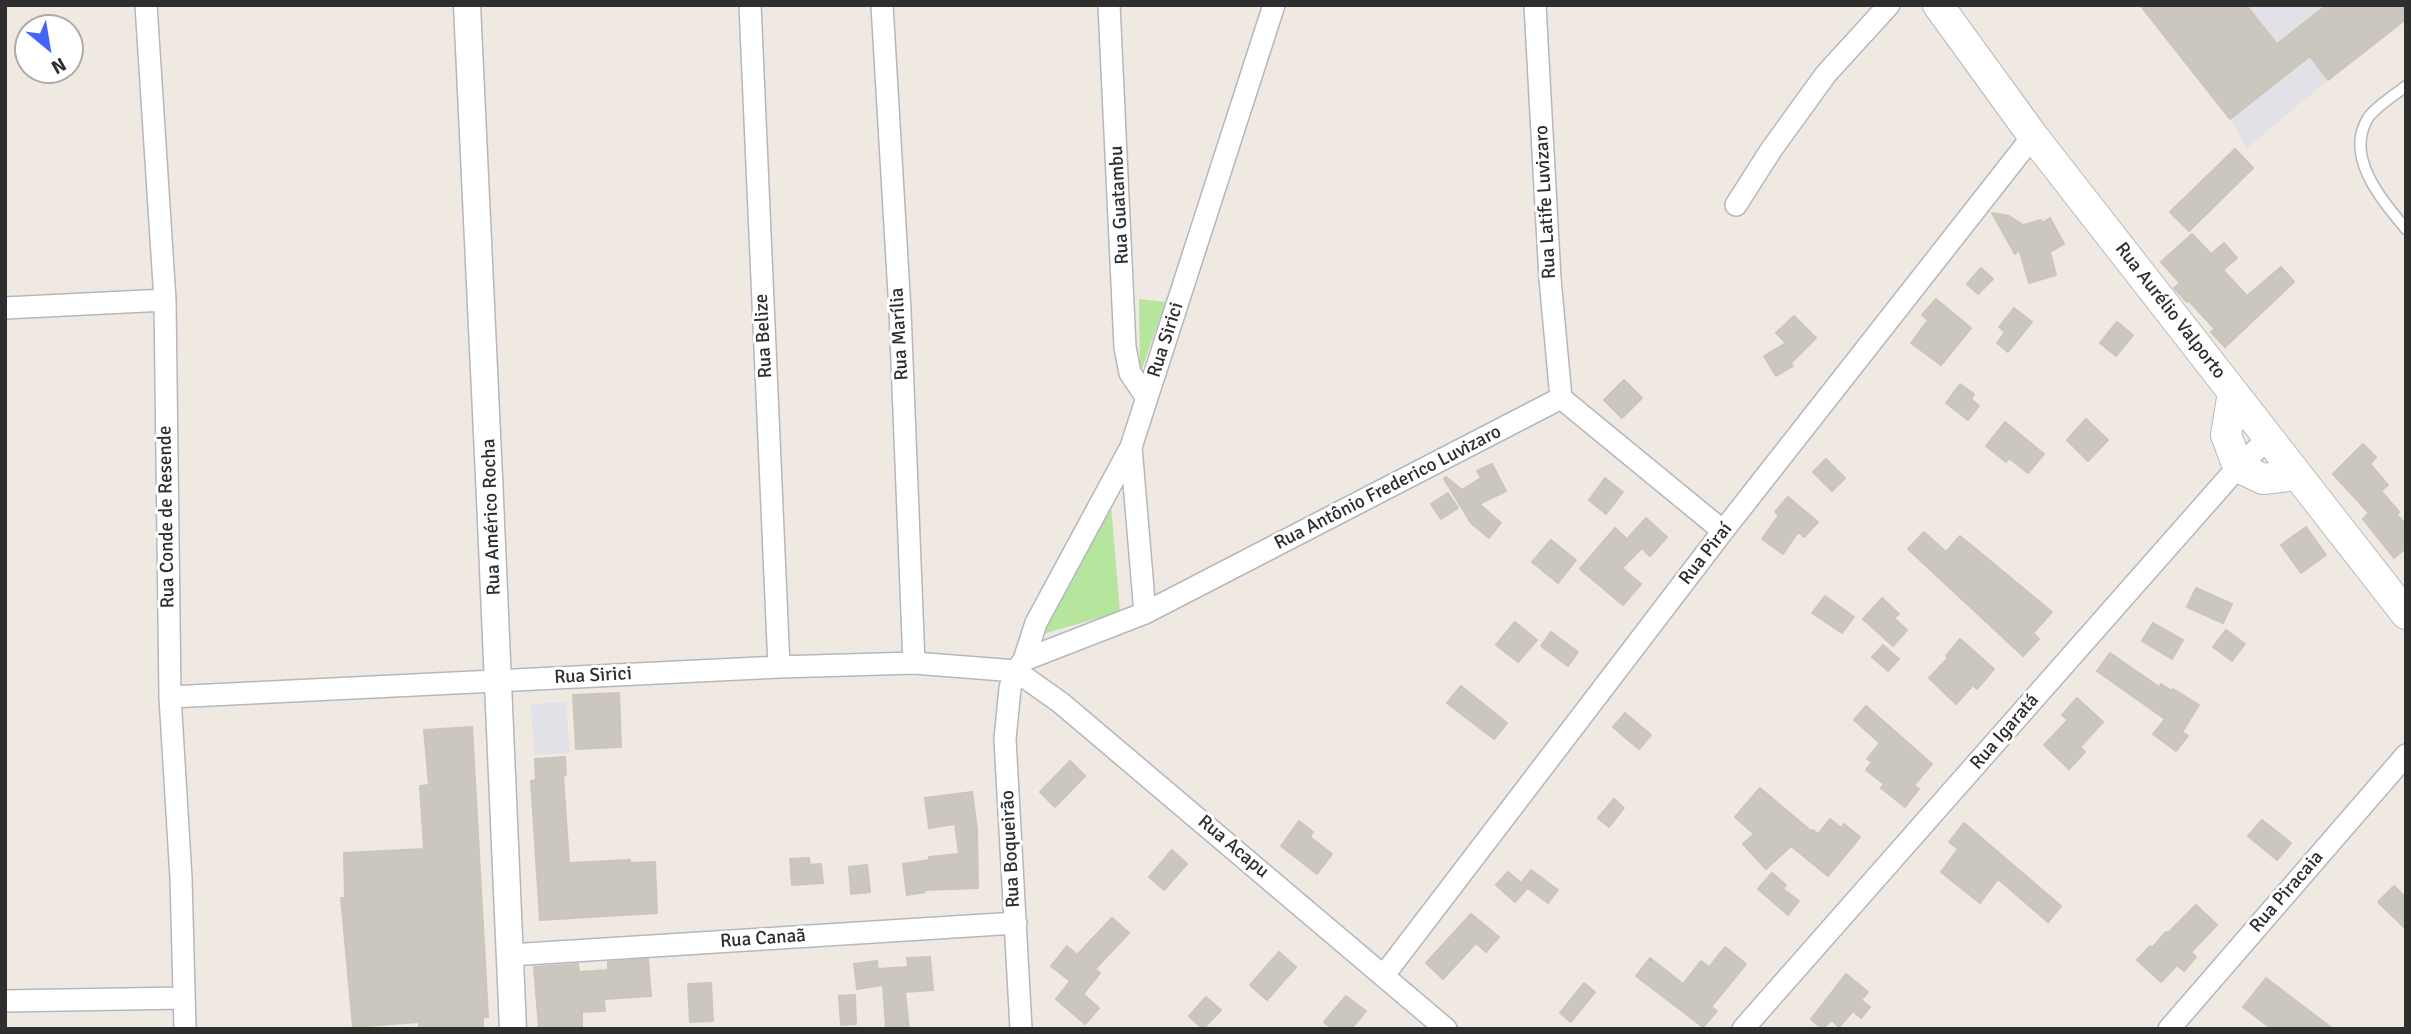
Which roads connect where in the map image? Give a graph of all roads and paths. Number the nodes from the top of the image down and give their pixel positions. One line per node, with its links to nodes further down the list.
1 (146, 5): 14 (street, Rua Conde de Resende)
2 (467, 5): 29 (street, Rua Américo Rocha)
3 (750, 5): 28 (street, Rua Belize)
4 (882, 5): 26 (street, Rua Marília)
5 (1109, 5): 17 (street, Rua Guatambu)
6 (1274, 5): 17 (street, Rua Sirici)
7 (1535, 5): 18 (street, Rua Latife Luvizaro)
8 (1889, 5): 12 (street)
9 (1938, 5): 11 (main road, Rua Aurélio Valporto)
10 (2406, 86): 13 (lane)
11 (2033, 136): 16 (main road, Rua Aurélio Valporto); 23 (street, Rua Piraí)
12 (1736, 205)
13 (2406, 229)
14 (165, 300): 15 (street); 30 (street, Rua Conde de Resende)
15 (5, 308)
16 (2233, 392): 19 (main road, Rua Aurélio Valporto); 21 (main road)
17 (1147, 398): 20 (street, Rua Sirici)
18 (1562, 398): 23 (street); 24 (street, Rua Antônio Frederico Luvizaro)
19 (2269, 438): 21 (street, Rua Igaratá); 22 (main road, Rua Aurélio Valporto)
20 (1131, 447): 24 (street); 27 (street, Rua Sirici)
21 (2238, 467): 22 (main road); 41 (street, Rua Igaratá)
22 (2297, 475): 25 (main road, Rua Aurélio Valporto)
23 (1723, 531): 34 (street, Rua Piraí)
24 (1145, 613): 27 (street, Rua Antônio Frederico Luvizaro)
25 (2406, 614)
26 (914, 663): 27 (street, Rua Sirici); 28 (street, Rua Sirici)
27 (1020, 665): 32 (street, Rua Boqueirão); 34 (street, Rua Acapu)
28 (779, 667): 29 (street, Rua Sirici)
29 (497, 681): 30 (street, Rua Sirici); 33 (street, Rua Américo Rocha)
30 (170, 697): 35 (street, Rua Conde de Resende)
31 (2406, 755): 42 (street, Rua Piracaia)
32 (1016, 923): 33 (street, Rua Canaã); 39 (street, Rua Boqueirão)
33 (510, 955): 38 (street, Rua Américo Rocha)
34 (1384, 975): 40 (street, Rua Acapu)
35 (184, 998): 36 (street); 37 (street, Rua Conde de Resende)
36 (5, 1001)
37 (185, 1029)
38 (513, 1029)
39 (1021, 1029)
40 (1446, 1029)
41 (1743, 1029)
42 (2169, 1029)

